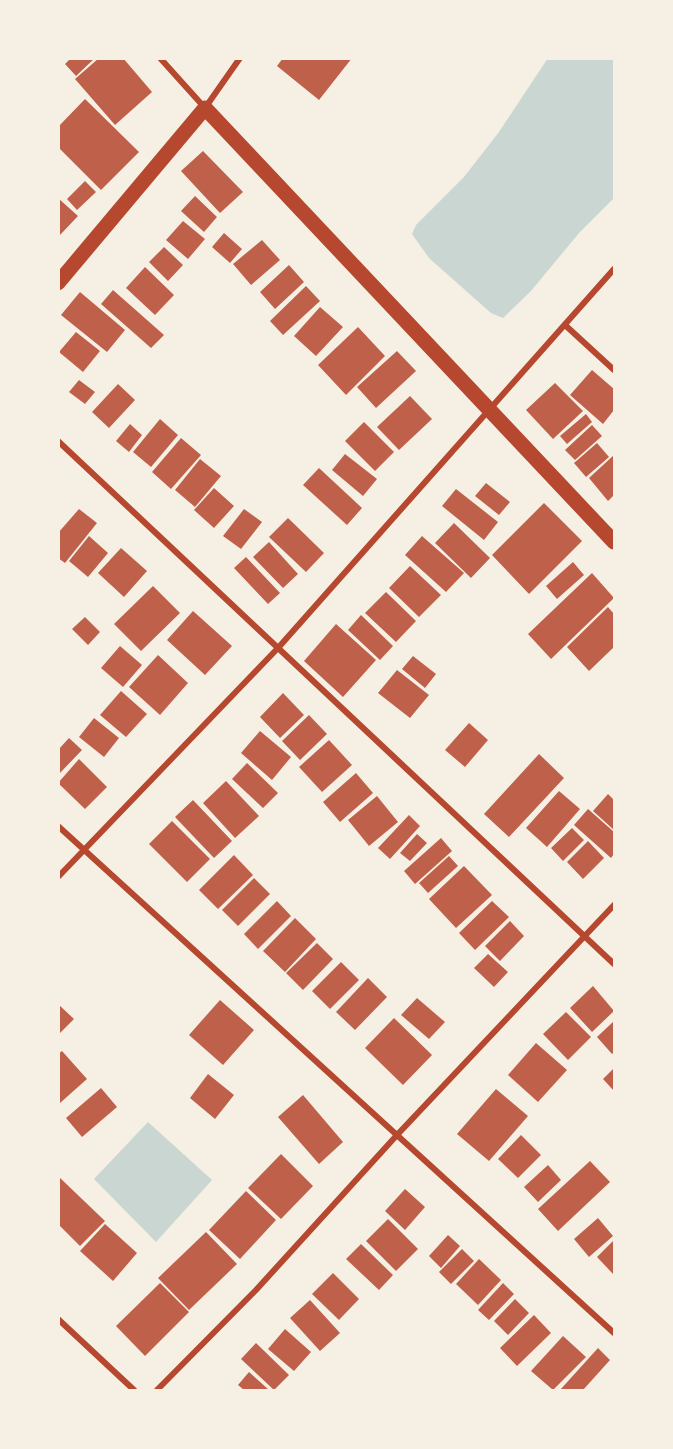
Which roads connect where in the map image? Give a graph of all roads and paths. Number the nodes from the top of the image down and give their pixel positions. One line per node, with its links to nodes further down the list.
1 (160, 58): 3 (street)
2 (240, 58): 3 (street)
3 (205, 108): 5 (main road); 8 (main road)
4 (615, 269): 6 (street)
5 (58, 283)
6 (565, 325): 7 (street); 8 (street)
7 (615, 370)
8 (491, 410): 10 (main road); 11 (street)
9 (58, 441): 11 (street)
10 (615, 542)
11 (278, 648): 13 (street); 16 (street)
12 (58, 826): 13 (street)
13 (84, 849): 14 (street); 18 (street)
14 (58, 877)
15 (615, 905): 16 (street)
16 (585, 936): 17 (street); 18 (street)
17 (615, 964)
18 (397, 1135): 20 (street); 22 (street)
19 (58, 1319): 21 (street)
20 (615, 1333)
21 (134, 1390)
22 (157, 1390)

